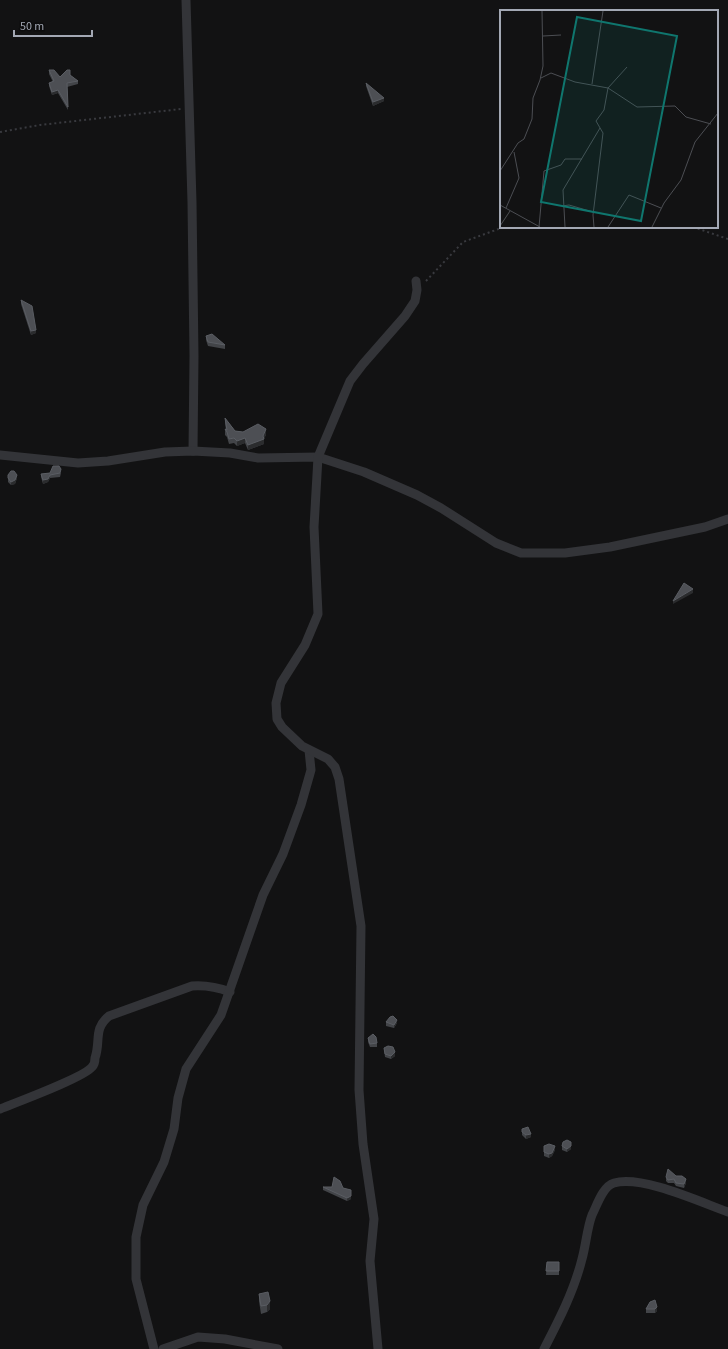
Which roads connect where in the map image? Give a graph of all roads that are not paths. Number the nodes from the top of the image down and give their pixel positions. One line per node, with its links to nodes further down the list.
1 (186, 0): 3 (street)
2 (416, 286): 5 (street)
3 (193, 451): 4 (street); 5 (street)
4 (0, 455)
5 (318, 457): 6 (street); 7 (street)
6 (728, 519)
7 (309, 750): 8 (street); 14 (street)
8 (230, 992): 9 (street); 11 (street)
9 (0, 1109)
10 (728, 1212): 15 (street)
11 (154, 1349)
12 (163, 1349): 13 (street)
13 (278, 1349)
14 (378, 1349)
15 (544, 1349)

